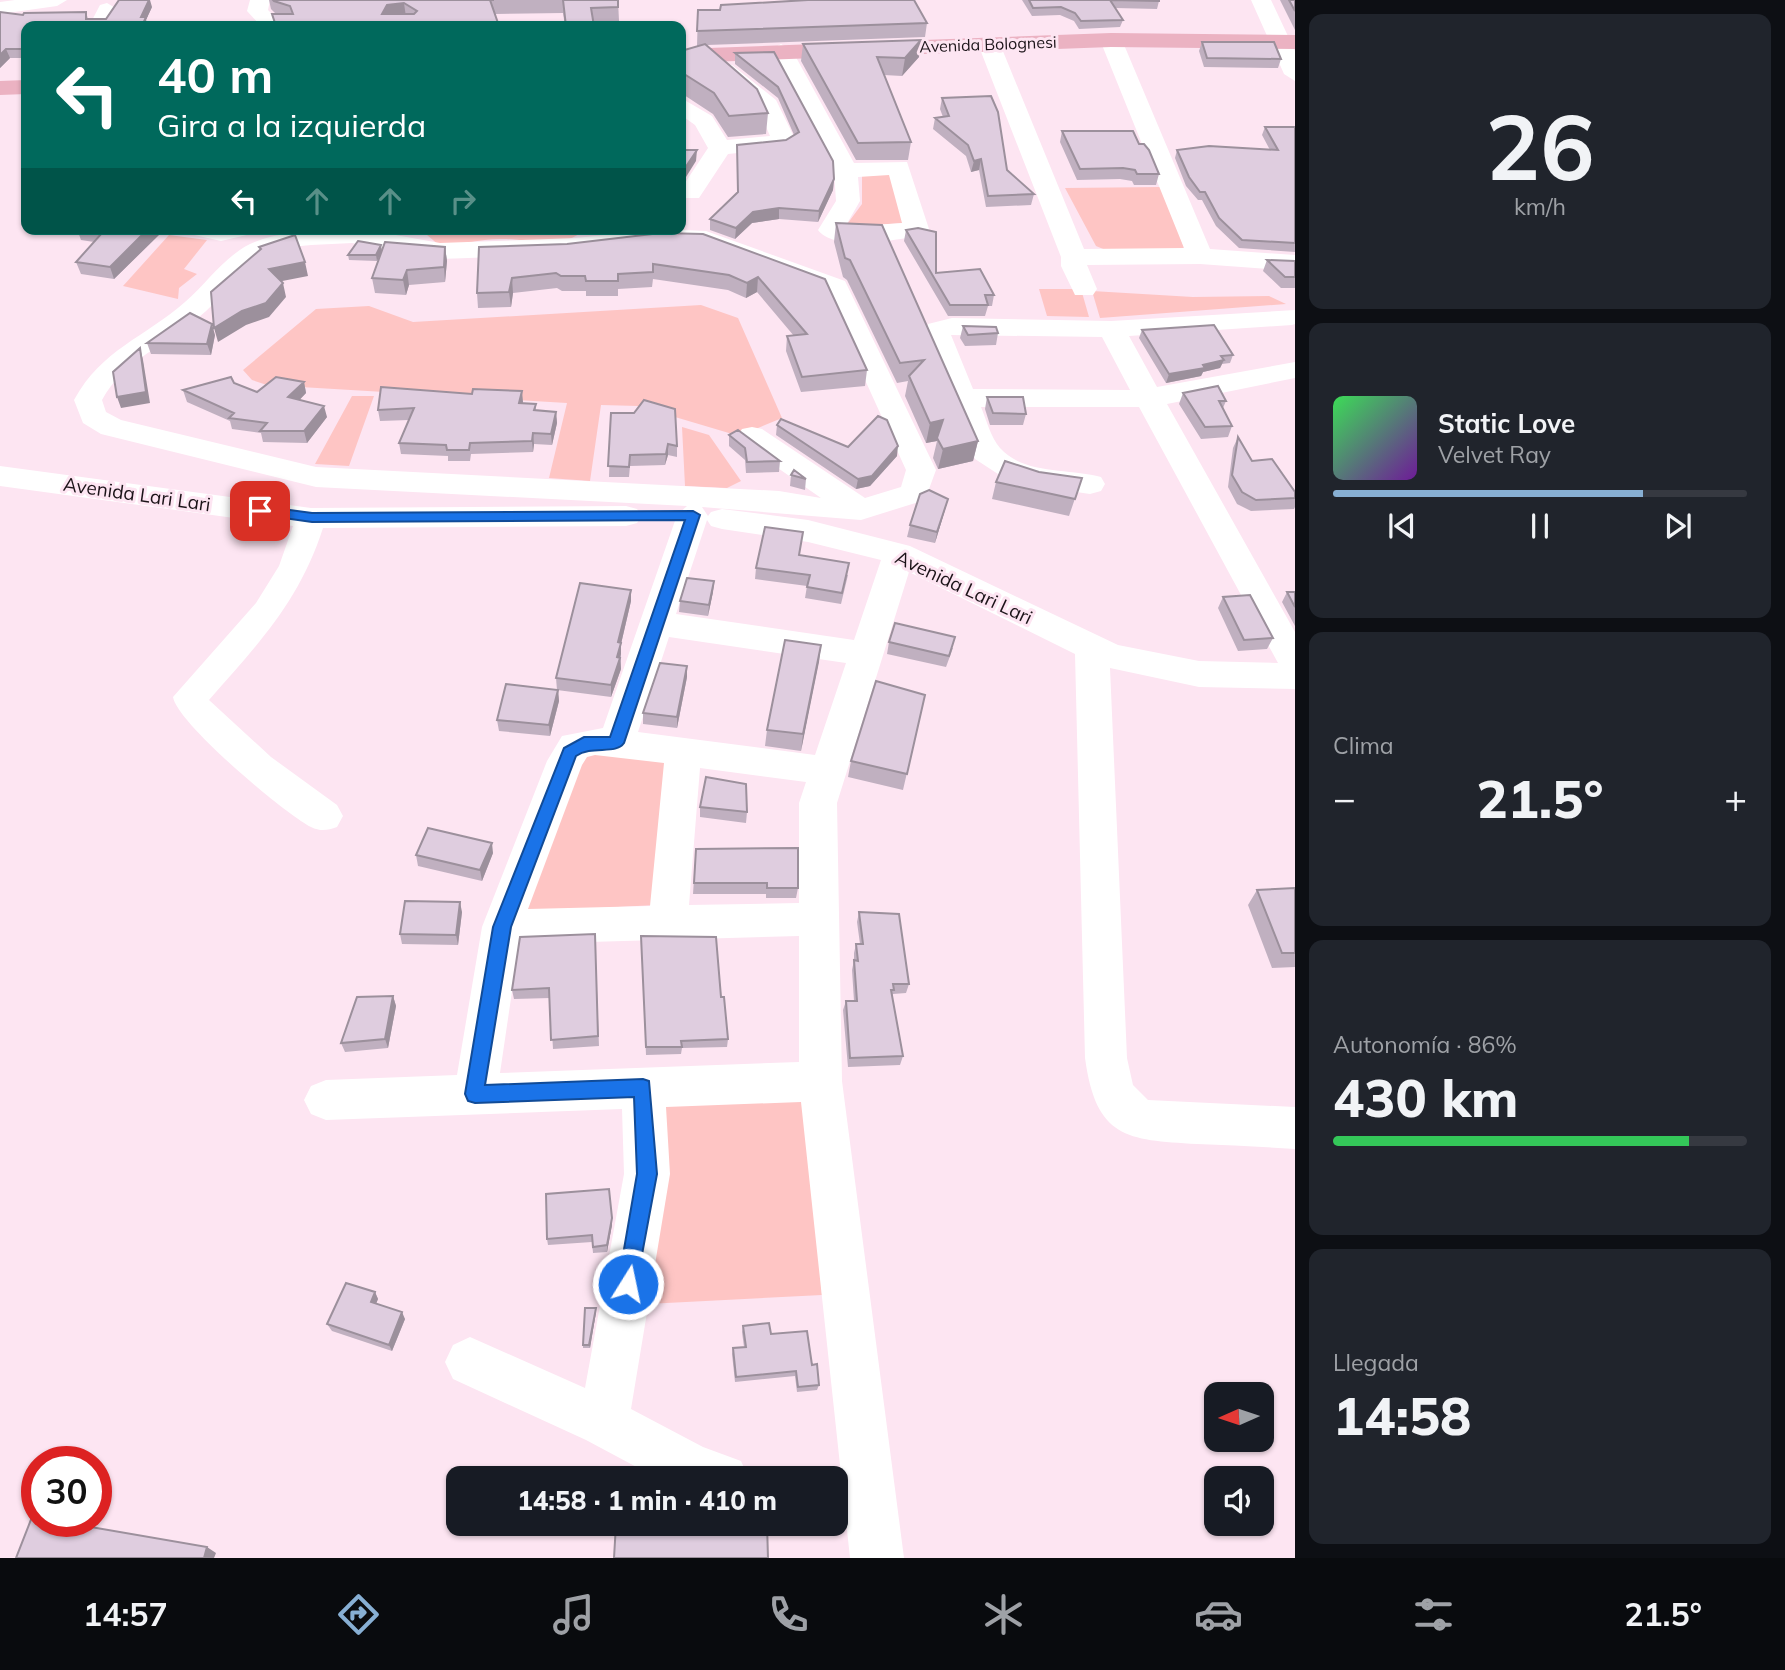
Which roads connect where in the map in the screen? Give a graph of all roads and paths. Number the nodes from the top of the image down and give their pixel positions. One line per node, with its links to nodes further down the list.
1 (57, 0): 4 (street)
2 (260, 0): 5 (street)
3 (1261, 0): 7 (street)
4 (2, 9)
5 (267, 21)
6 (1111, 40): 7 (main road, Avenida Bolognesi); 8 (main road, Avenida Bolognesi); 22 (street)
7 (1287, 42): 12 (street)
8 (989, 44): 9 (main road, Avenida Bolognesi); 23 (street)
9 (781, 50): 10 (main road, Avenida Bolognesi); 17 (street)
10 (686, 56)
11 (718, 65): 16 (street)
12 (1295, 74)
13 (21, 87): 14 (main road)
14 (0, 88)
15 (686, 108): 16 (street)
16 (720, 148): 18 (street)
17 (846, 171)
18 (690, 193)
19 (229, 235): 21 (street)
20 (352, 235): 21 (street); 33 (street)
21 (249, 240): 36 (street)
22 (1200, 256): 23 (street); 24 (street)
23 (1074, 257): 25 (street)
24 (1295, 263)
25 (1096, 313): 26 (street); 28 (street); 29 (street)
26 (1292, 317)
27 (1295, 370): 29 (street)
28 (962, 397): 29 (street); 32 (street)
29 (1149, 397): 41 (street)
30 (752, 436): 33 (street)
31 (0, 476): 35 (street, Avenida Lari Lari)
32 (1090, 484)
33 (862, 511): 36 (street)
34 (693, 515): 35 (street, Avenida Lari Lari); 36 (street, Avenida Lari Lari); 38 (street)
35 (312, 518): 46 (street)
36 (813, 519): 37 (street, Avenida Lari Lari)
37 (899, 554): 39 (street, Avenida Lari Lari); 40 (street)
38 (657, 623): 40 (street); 43 (street)
39 (1092, 648): 42 (street, Avenida Lari Lari); 54 (street)
40 (866, 654): 45 (street)
41 (1295, 663)
42 (1295, 676)
43 (616, 743): 44 (street); 49 (street)
44 (683, 752): 45 (street); 48 (street)
45 (828, 771): 47 (street)
46 (324, 816)
47 (819, 919): 48 (street); 50 (street)
48 (668, 923): 49 (street)
49 (502, 927): 52 (street)
50 (820, 1081): 51 (street); 58 (street)
51 (643, 1088): 52 (street); 56 (street)
52 (475, 1094): 53 (street)
53 (326, 1100)
54 (1295, 1128)
55 (470, 1362): 56 (street)
56 (604, 1422): 57 (street)
57 (687, 1466)
58 (852, 1479): 59 (street)
59 (877, 1558)

